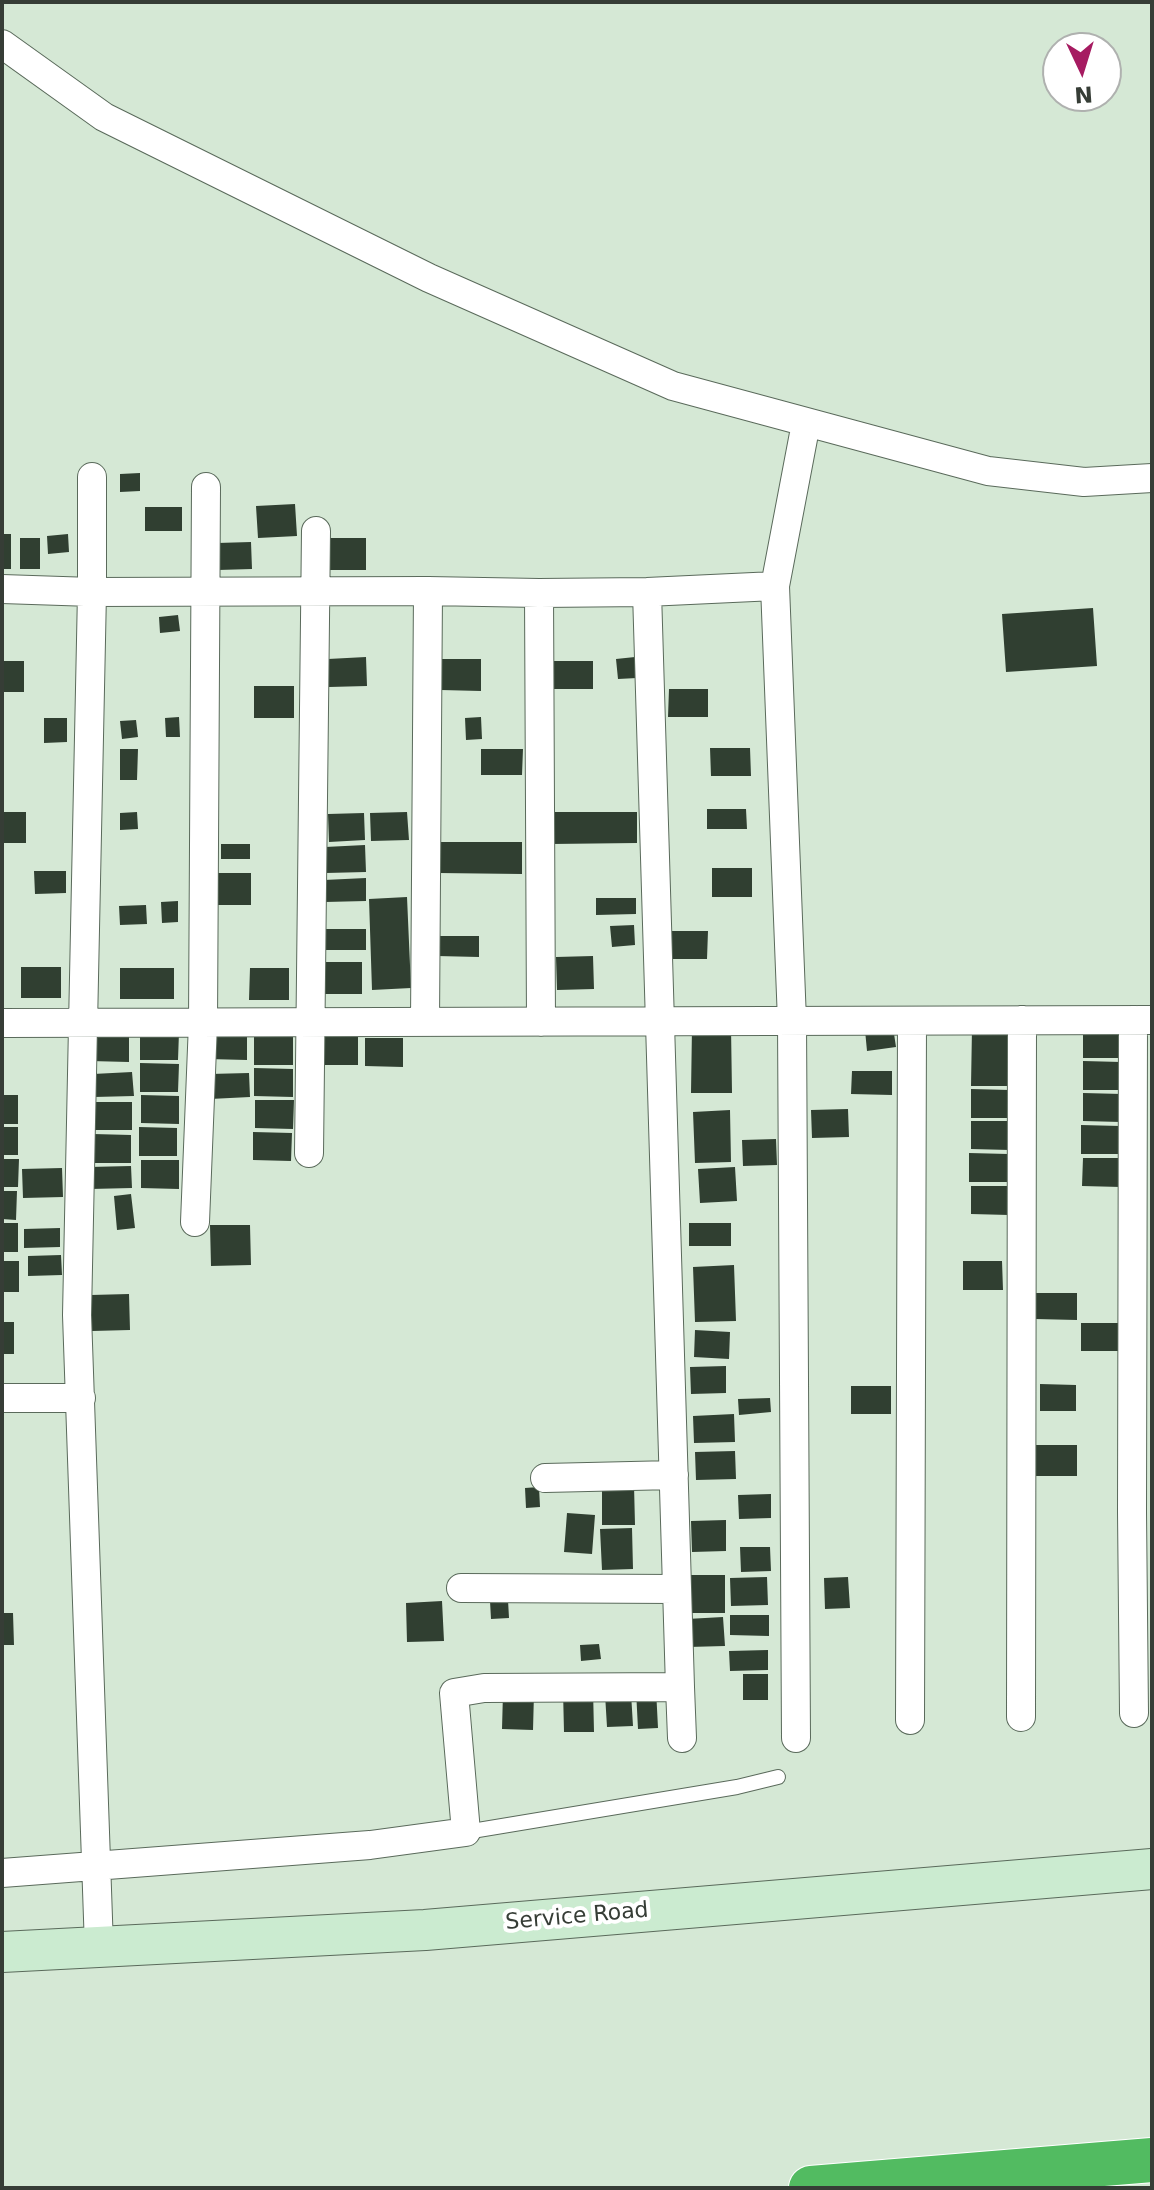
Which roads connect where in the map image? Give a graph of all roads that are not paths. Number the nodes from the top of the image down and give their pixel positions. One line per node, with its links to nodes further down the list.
1 (2, 44): 2 (street)
2 (806, 423): 4 (street); 7 (street)
3 (92, 477): 11 (street)
4 (1152, 478)
5 (206, 487): 12 (street)
6 (316, 531): 9 (street)
7 (775, 586): 13 (street); 17 (street)
8 (2, 589): 11 (street)
9 (315, 591): 10 (street); 12 (street); 25 (street)
10 (428, 591): 14 (street); 19 (street)
11 (92, 592): 12 (street); 23 (street)
12 (206, 592): 24 (street)
13 (647, 592): 14 (street); 21 (street)
14 (539, 593): 20 (street)
15 (1022, 1020): 16 (street); 18 (street); 36 (street)
16 (1143, 1020): 35 (street)
17 (792, 1021): 18 (street); 21 (street); 39 (street)
18 (912, 1021): 37 (street)
19 (425, 1022): 20 (street); 25 (street)
20 (541, 1022): 21 (street)
21 (660, 1022): 30 (street)
22 (2, 1023): 23 (street)
23 (83, 1023): 24 (street); 29 (street)
24 (203, 1023): 25 (street); 27 (street)
25 (309, 1023): 26 (street)
26 (309, 1153)
27 (195, 1222)
28 (2, 1398): 29 (street)
29 (81, 1398): 42 (street)
30 (674, 1475): 31 (street); 33 (street)
31 (545, 1478)
32 (461, 1588): 33 (street)
33 (677, 1589): 34 (street)
34 (680, 1687): 38 (street); 41 (street)
35 (1134, 1713)
36 (1021, 1717)
37 (910, 1720)
38 (682, 1738)
39 (796, 1738)
40 (778, 1777): 41 (lane)
41 (466, 1832): 42 (street)
42 (94, 1865): 44 (street); 45 (street)
43 (1152, 1869): 45 (main road, Service Road)
44 (2, 1873)
45 (99, 1947): 46 (main road, Service Road)
46 (2, 1952)
47 (1152, 2160): 48 (highway)
48 (811, 2188)

